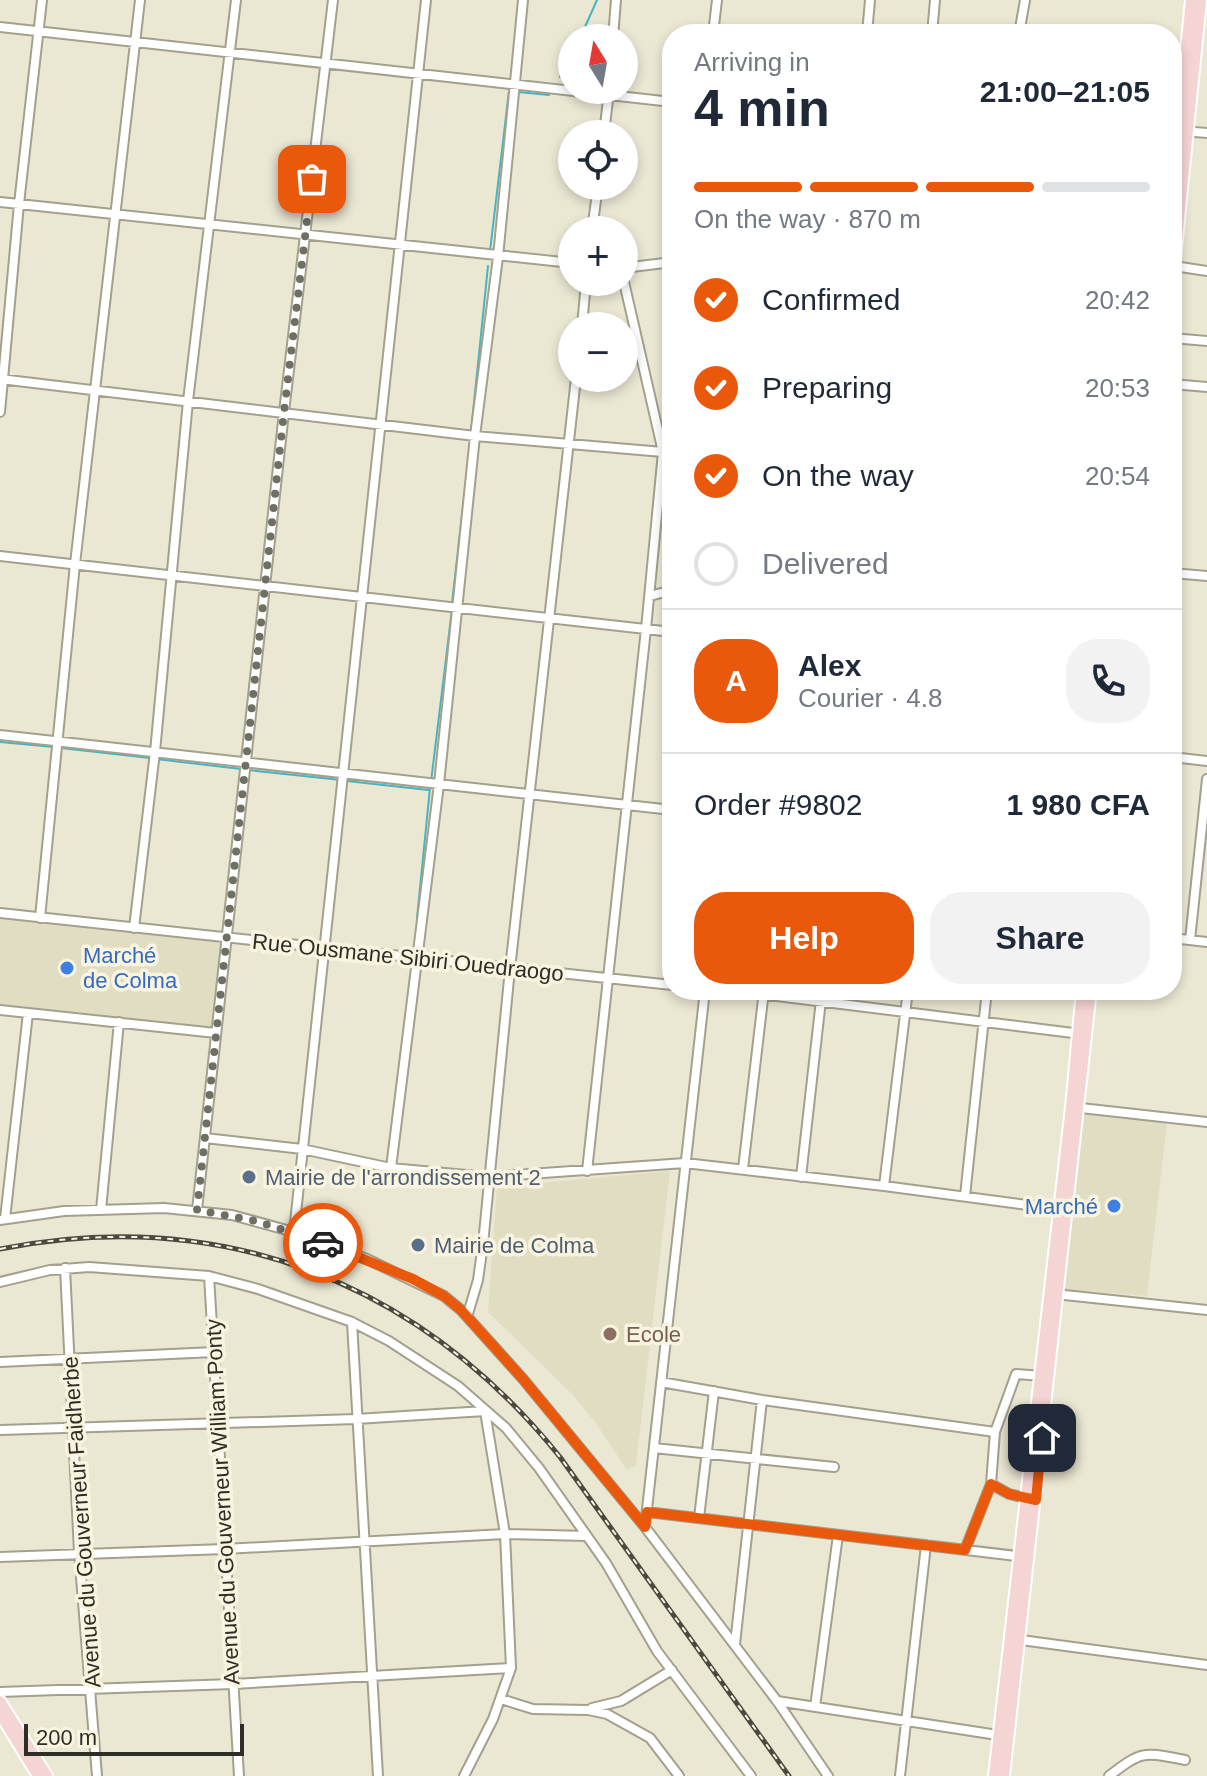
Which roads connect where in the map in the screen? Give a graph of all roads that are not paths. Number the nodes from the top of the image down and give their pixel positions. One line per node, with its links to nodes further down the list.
1 (42, 0): 20 (street)
2 (140, 0): 21 (street)
3 (236, 0): 22 (street)
4 (333, 0): 23 (street)
5 (426, 0): 24 (street)
6 (523, 0): 25 (street)
7 (616, 0): 14 (street)
8 (717, 0): 15 (street)
9 (870, 0): 16 (street)
10 (935, 0): 17 (street)
11 (1025, 0): 18 (street)
12 (1191, 0): 29 (main road)
13 (1201, 0): 29 (main road)
14 (614, 24)
15 (714, 24)
16 (868, 24)
17 (933, 24)
18 (1021, 24)
19 (0, 27): 20 (street)
20 (37, 31): 21 (street); 34 (street)
21 (135, 41): 22 (street); 35 (street)
22 (230, 52): 23 (street); 36 (street)
23 (327, 64): 24 (street); 37 (street)
24 (418, 72): 25 (street); 38 (street)
25 (515, 84): 26 (street); 39 (street)
26 (558, 88)
27 (638, 97): 28 (street)
28 (662, 100)
29 (1183, 131): 30 (street); 31 (main road); 32 (main road)
30 (1207, 133)
31 (1182, 136)
32 (1182, 146)
33 (0, 202): 34 (street)
34 (19, 204): 35 (street); 48 (street)
35 (117, 215): 36 (street); 51 (street)
36 (210, 226): 37 (street); 53 (street)
37 (305, 236): 38 (street); 55 (street)
38 (400, 246): 39 (street); 56 (street)
39 (498, 257): 40 (street); 57 (street)
40 (558, 262)
41 (662, 263): 42 (street)
42 (638, 266)
43 (1182, 267): 44 (street)
44 (1207, 271)
45 (627, 296): 59 (street)
46 (1182, 339): 47 (street)
47 (1207, 341)
48 (2, 379): 51 (street); 54 (street)
49 (1182, 385): 50 (street)
50 (1207, 387)
51 (96, 390): 53 (street); 63 (street)
52 (575, 392): 58 (street)
53 (188, 401): 55 (street); 65 (street)
54 (0, 412)
55 (284, 412): 56 (street); 67 (street)
56 (381, 423): 57 (street); 69 (street)
57 (475, 436): 58 (street); 71 (street)
58 (570, 445): 60 (street); 72 (street)
59 (662, 448)
60 (662, 452)
61 (662, 463): 70 (street)
62 (0, 556): 63 (street)
63 (75, 564): 65 (street); 76 (street)
64 (1182, 574): 66 (street)
65 (173, 575): 67 (street); 77 (street)
66 (1207, 576)
67 (266, 585): 69 (street); 80 (street)
68 (662, 593): 70 (street)
69 (362, 596): 71 (street); 81 (street)
70 (650, 596): 73 (street)
71 (456, 609): 72 (street); 83 (street)
72 (551, 617): 73 (street); 84 (street)
73 (646, 629): 74 (street); 85 (street)
74 (662, 631)
75 (0, 735): 76 (street)
76 (58, 742): 77 (street); 88 (street)
77 (155, 752): 80 (street); 89 (street)
78 (1182, 758): 79 (street)
79 (1207, 761)
80 (247, 763): 81 (street); 90 (street)
81 (343, 773): 83 (street); 94 (street)
82 (1207, 779): 92 (street)
83 (439, 784): 84 (street); 95 (street)
84 (530, 793): 85 (street); 96 (street)
85 (628, 805): 86 (street); 97 (street)
86 (662, 809)
87 (0, 913): 88 (street, Rue Ousmane Sibiri Ouedraogo)
88 (40, 918): 89 (street, Rue Ousmane Sibiri Ouedraogo)
89 (134, 928): 90 (street, Rue Ousmane Sibiri Ouedraogo)
90 (228, 937): 94 (street, Rue Ousmane Sibiri Ouedraogo); 111 (street)
91 (1182, 939): 92 (street)
92 (1190, 940): 93 (street)
93 (1207, 942)
94 (324, 949): 95 (street, Rue Ousmane Sibiri Ouedraogo); 116 (street)
95 (417, 959): 96 (street, Rue Ousmane Sibiri Ouedraogo); 118 (street)
96 (510, 969): 97 (street, Rue Ousmane Sibiri Ouedraogo); 121 (street)
97 (607, 980): 98 (street, Rue Ousmane Sibiri Ouedraogo); 120 (street)
98 (662, 984)
99 (704, 1000): 117 (street)
100 (763, 1000): 119 (street)
101 (821, 1000): 107 (street); 122 (street)
102 (907, 1000): 107 (street)
103 (986, 1000): 109 (street)
104 (1082, 1000): 112 (main road)
105 (1089, 1000): 112 (main road)
106 (0, 1010): 108 (street)
107 (905, 1011): 109 (street); 123 (street)
108 (28, 1013): 110 (street); 128 (street)
109 (984, 1021): 112 (street); 124 (street)
110 (119, 1022): 111 (street); 126 (street)
111 (216, 1033): 115 (street)
112 (1082, 1034): 113 (main road)
113 (1075, 1108): 114 (street); 125 (main road); 133 (main road)
114 (1207, 1122)
115 (205, 1138): 116 (street); 127 (street)
116 (302, 1149): 118 (street); 129 (street)
117 (685, 1163): 119 (street); 120 (street); 141 (street)
118 (391, 1168): 121 (street)
119 (743, 1169): 122 (street)
120 (587, 1171): 121 (street)
121 (488, 1177): 135 (street)
122 (801, 1177): 123 (street)
123 (884, 1186): 124 (street)
124 (965, 1196): 125 (street)
125 (1058, 1209): 133 (main road)
126 (101, 1210): 127 (street); 128 (street)
127 (197, 1210): 129 (street)
128 (3, 1219)
129 (294, 1232): 135 (street)
130 (65, 1268): 131 (street); 132 (street); 138 (street, Avenue du Gouverneur Faidherbe)
131 (209, 1276): 136 (street); 137 (street, Avenue du Gouverneur William Ponty)
132 (0, 1282)
133 (1054, 1294): 134 (street); 140 (main road)
134 (1207, 1310)
135 (467, 1317): 159 (street)
136 (352, 1322): 144 (street); 145 (street)
137 (214, 1352): 138 (street); 146 (street, Avenue du Gouverneur William Ponty)
138 (70, 1359): 139 (street); 147 (street, Avenue du Gouverneur Faidherbe)
139 (0, 1362)
140 (1044, 1376): 149 (street); 155 (main road)
141 (661, 1382): 142 (street); 150 (street)
142 (714, 1391): 143 (street); 151 (street)
143 (762, 1400): 149 (street); 152 (street)
144 (485, 1411): 145 (street); 160 (street); 162 (street)
145 (356, 1419): 146 (street); 163 (street)
146 (218, 1423): 147 (street); 165 (street, Avenue du Gouverneur William Ponty)
147 (75, 1427): 148 (street); 167 (street, Avenue du Gouverneur Faidherbe)
148 (0, 1430)
149 (995, 1432): 154 (street)
150 (654, 1448): 151 (street); 156 (street)
151 (706, 1453): 152 (street); 157 (street)
152 (756, 1459): 153 (street); 158 (street)
153 (834, 1467)
154 (991, 1484): 155 (street); 166 (street)
155 (1030, 1499): 169 (main road)
156 (647, 1512): 157 (street); 159 (street)
157 (699, 1518): 158 (street)
158 (748, 1524): 161 (street); 171 (street)
159 (645, 1527): 171 (street)
160 (505, 1534): 162 (street); 163 (street); 173 (street)
161 (838, 1535): 164 (street); 182 (street)
162 (587, 1536): 174 (street)
163 (363, 1541): 165 (street); 175 (street)
164 (926, 1545): 166 (street); 185 (street)
165 (225, 1549): 167 (street); 176 (street, Avenue du Gouverneur William Ponty)
166 (965, 1550): 169 (street)
167 (79, 1552): 168 (street); 177 (street, Avenue du Gouverneur Faidherbe)
168 (0, 1557)
169 (1024, 1557): 170 (main road); 186 (main road)
170 (1021, 1640): 172 (street); 186 (main road)
171 (735, 1645): 181 (street)
172 (1207, 1665)
173 (511, 1668): 175 (street); 179 (street)
174 (672, 1670): 183 (street); 195 (street)
175 (371, 1674): 176 (street); 192 (street)
176 (233, 1684): 177 (street); 191 (street, Avenue du Gouverneur William Ponty)
177 (91, 1687): 178 (street); 190 (street, Avenue du Gouverneur Faidherbe)
178 (0, 1692)
179 (501, 1699): 183 (street); 193 (street)
180 (0, 1701): 189 (main road)
181 (777, 1701): 182 (street); 196 (street)
182 (815, 1707): 185 (street)
183 (588, 1710): 194 (street)
184 (0, 1714): 188 (main road)
185 (907, 1721): 186 (street); 197 (street)
186 (1004, 1736): 198 (main road); 199 (main road)
187 (1185, 1760): 200 (street)
188 (38, 1776)
189 (47, 1776)
190 (97, 1776)
191 (239, 1776)
192 (378, 1776)
193 (464, 1776)
194 (679, 1776)
195 (751, 1776)
196 (828, 1776)
197 (900, 1776)
198 (994, 1776)
199 (1004, 1776)
200 (1109, 1776)

